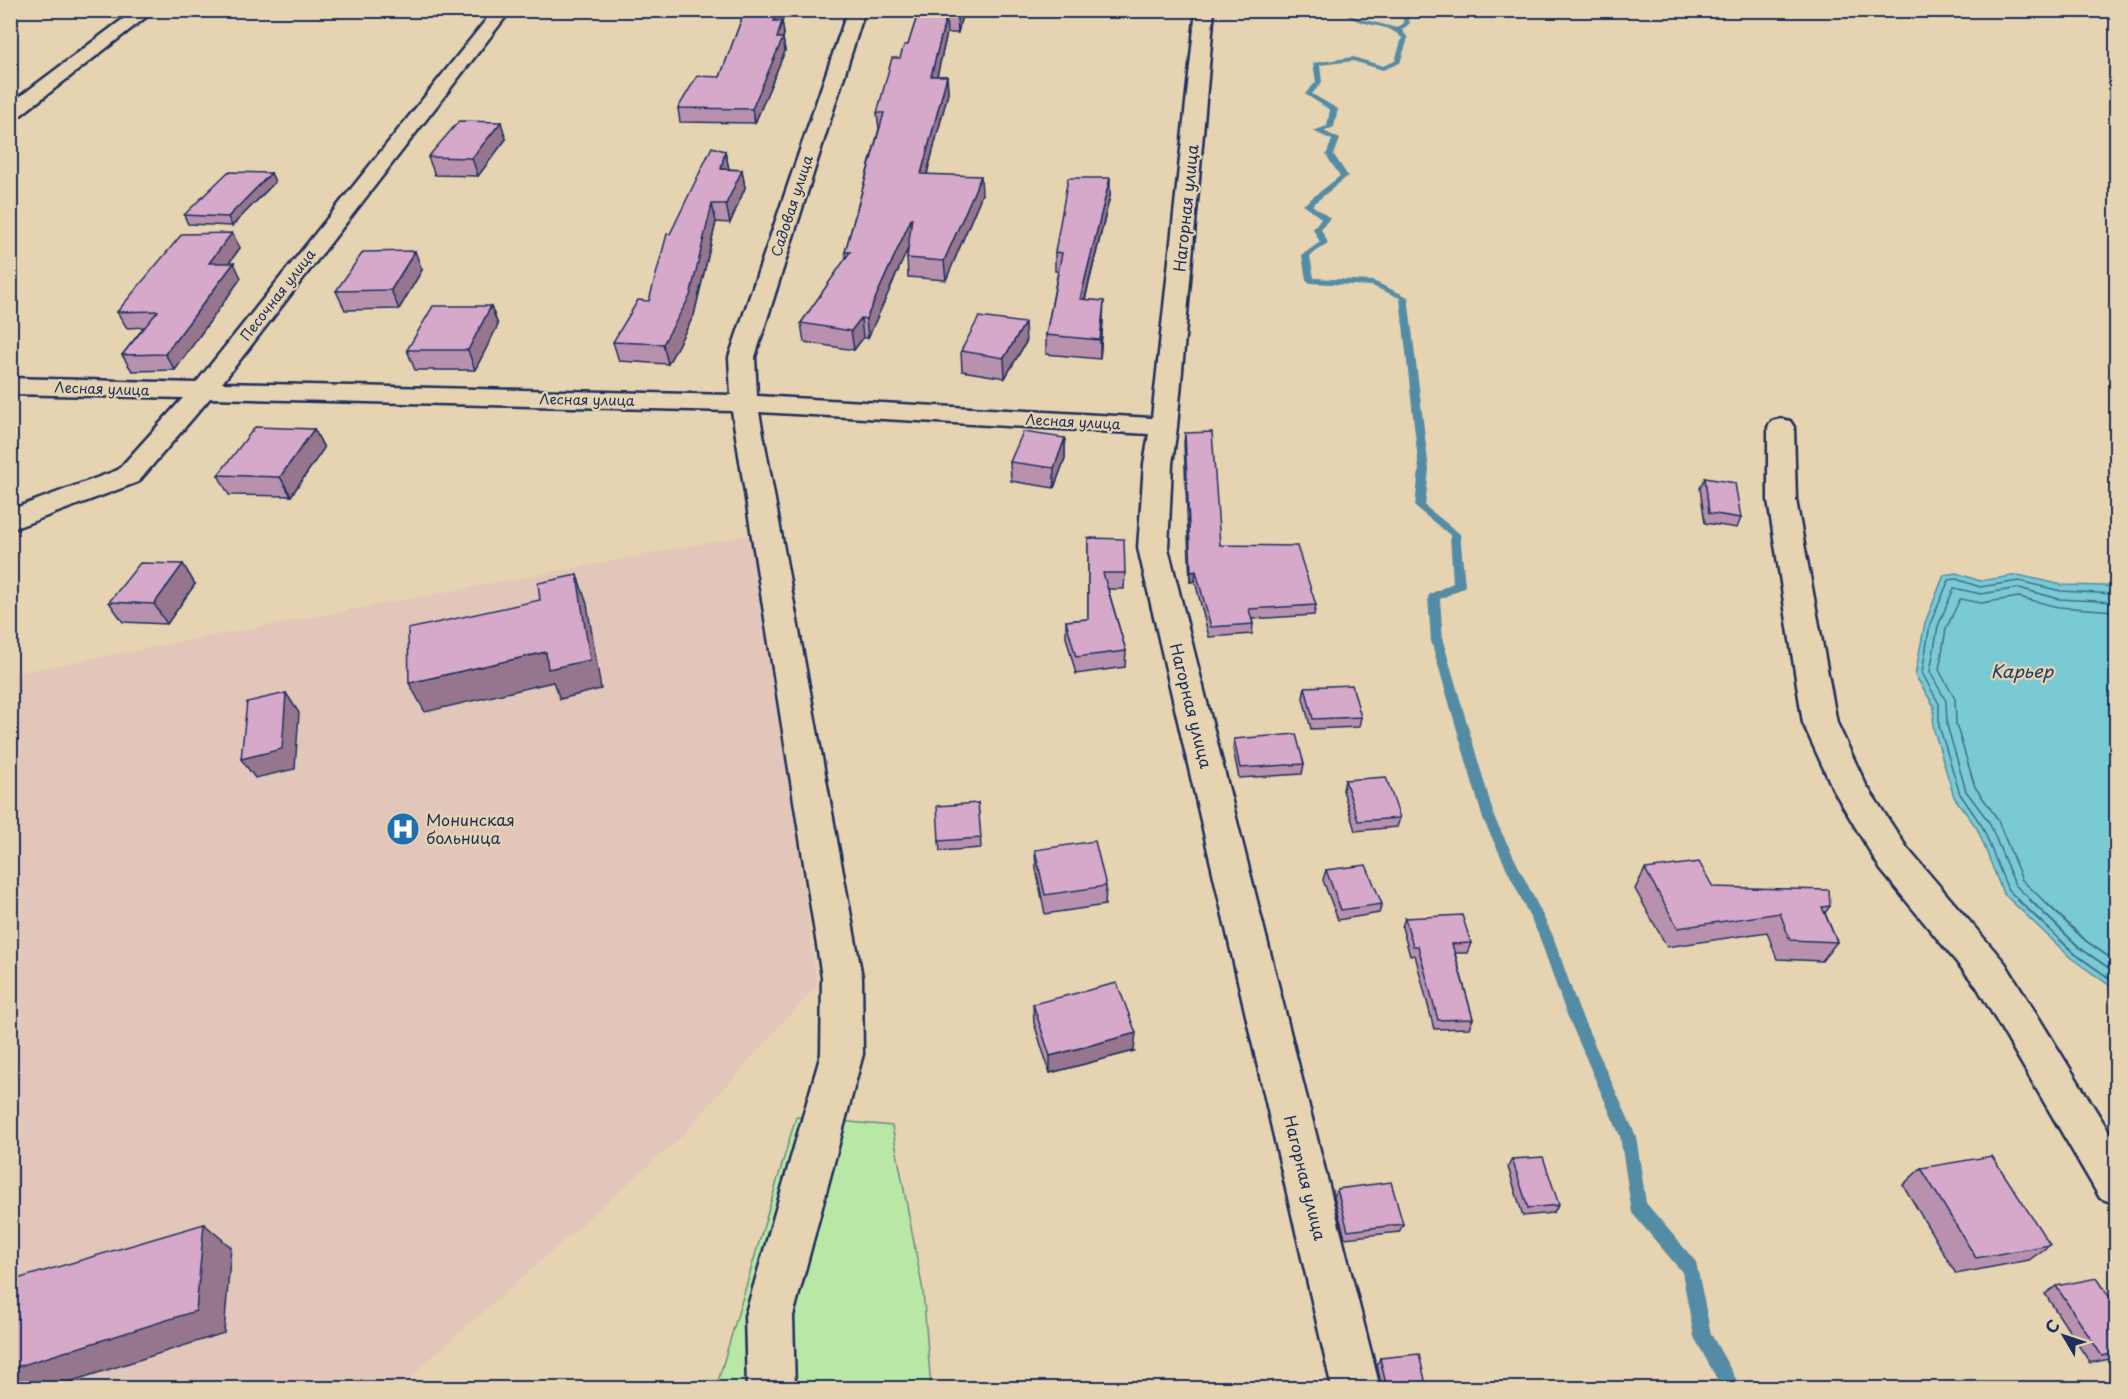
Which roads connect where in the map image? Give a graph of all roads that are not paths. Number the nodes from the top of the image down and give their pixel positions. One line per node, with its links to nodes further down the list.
1 (147, 10): 5 (street)
2 (503, 10): 7 (street, Песочная улица)
3 (857, 10): 8 (street, Садовая улица)
4 (1205, 10): 9 (street, Нагорная улица)
5 (10, 114)
6 (10, 386): 7 (street, Лесная улица)
7 (202, 392): 8 (street, Лесная улица); 11 (street, Песочная улица)
8 (744, 404): 9 (street, Лесная улица); 13 (street, Садовая улица)
9 (1164, 427): 14 (street, Нагорная улица)
10 (1780, 427): 12 (street)
11 (10, 521)
12 (2116, 1183)
13 (771, 1389)
14 (1356, 1389)

